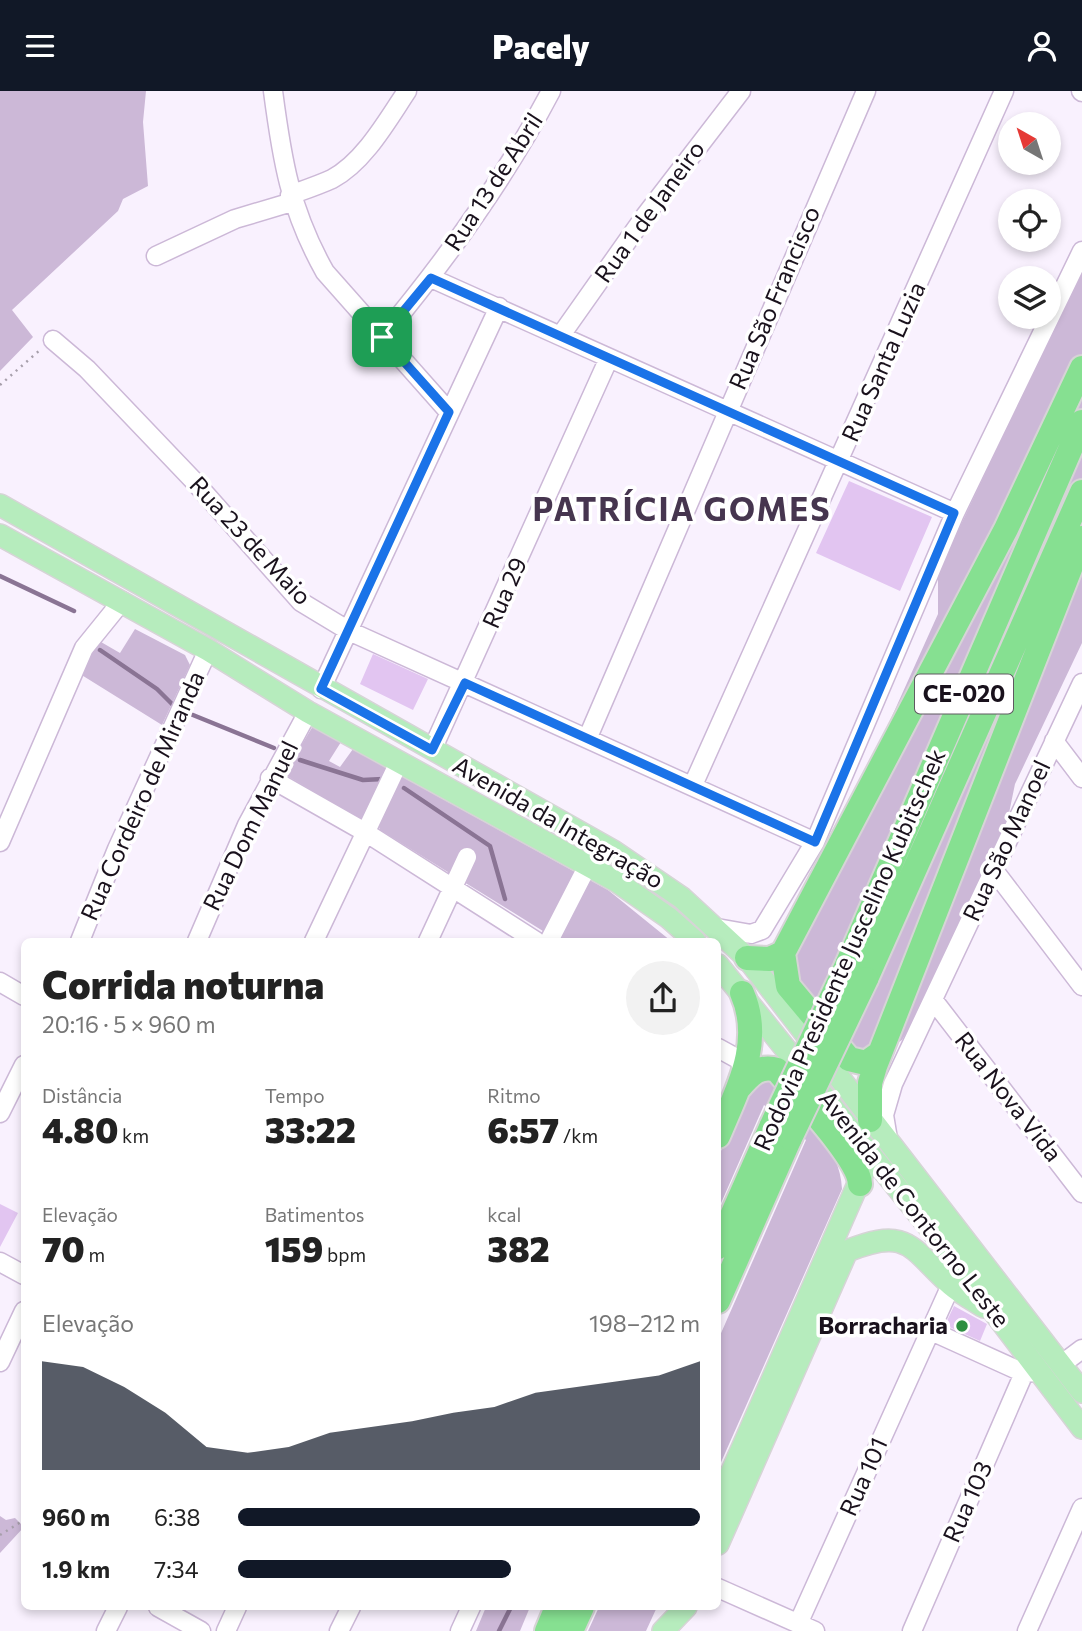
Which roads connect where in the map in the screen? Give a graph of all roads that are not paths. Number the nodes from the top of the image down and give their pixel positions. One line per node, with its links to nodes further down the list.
1 (273, 91): 7 (street)
2 (407, 91): 7 (street)
3 (551, 91): 10 (street, Rua 13 de Abril)
4 (741, 91): 12 (street, Rua 1 de Janeiro)
5 (866, 91): 17 (street, Rua São Francisco)
6 (1004, 91): 20 (street, Rua Santa Luzia)
7 (291, 199): 9 (street); 13 (street)
8 (1082, 251): 23 (street)
9 (156, 256)
10 (431, 278): 11 (street); 13 (street, Rua 13 de Abril)
11 (499, 307): 12 (street); 18 (street)
12 (561, 335): 15 (street)
13 (382, 337): 18 (street)
14 (54, 340): 31 (street, Rua 23 de Maio)
15 (609, 358): 17 (street); 33 (street, Rua 29)
16 (1082, 368): 59 (highway)
17 (726, 411): 20 (street); 37 (street, Rua São Francisco)
18 (449, 412): 31 (street)
19 (1082, 422): 62 (highway, Rodovia Presidente Juscelino Kubitschek / CE-020)
20 (840, 461): 23 (street); 43 (street, Rua Santa Luzia)
21 (1082, 492): 62 (highway, Rodovia Presidente Juscelino Kubitschek / CE-020)
22 (0, 505): 26 (main road, Avenida da Integração)
23 (954, 513): 46 (street)
24 (0, 535): 27 (main road, Avenida da Integração)
25 (1082, 538): 69 (highway)
26 (102, 562): 27 (main road); 28 (main road, Avenida da Integração)
27 (88, 583): 29 (main road, Avenida da Integração)
28 (163, 595): 30 (main road); 35 (main road, Avenida da Integração)
29 (122, 601): 30 (main road, Avenida da Integração); 45 (street)
30 (149, 617): 32 (main road, Avenida da Integração)
31 (349, 631): 33 (street, Rua 23 de Maio); 35 (street)
32 (208, 650): 36 (main road, Avenida da Integração); 52 (street, Rua Cordeiro de Miranda)
33 (465, 683): 37 (street, Rua 23 de Maio); 39 (street, Rua 29)
34 (1082, 683): 38 (street, Rua São Manoel)
35 (321, 689): 39 (main road, Avenida da Integração)
36 (309, 712): 40 (main road, Avenida da Integração); 41 (street, Rua Dom Manuel)
37 (587, 737): 43 (street, Rua 23 de Maio)
38 (1054, 741): 42 (street); 49 (street, Rua São Manoel)
39 (432, 750): 51 (main road, Avenida da Integração)
40 (399, 762): 44 (street); 48 (main road, Avenida da Integração)
41 (270, 778): 44 (street); 53 (street, Rua Dom Manuel)
42 (1082, 778)
43 (693, 785): 46 (street, Rua 23 de Maio)
44 (365, 832): 50 (street); 54 (street)
45 (0, 842)
46 (815, 842): 51 (street)
47 (467, 857): 50 (street)
48 (587, 865): 57 (street); 58 (main road, Avenida da Integração)
49 (993, 869): 64 (street); 67 (street, Rua São Manoel)
50 (452, 888): 55 (street); 56 (street)
51 (717, 928): 60 (main road, Avenida da Integração)
52 (81, 938)
53 (198, 938)
54 (315, 938)
55 (429, 938)
56 (531, 938)
57 (550, 938)
58 (691, 938)
59 (783, 953): 60 (highway); 69 (highway)
60 (747, 958): 72 (main road, Avenida da Integração)
61 (721, 968): 65 (main road)
62 (856, 972): 76 (highway, Rodovia Presidente Juscelino Kubitschek / CE-020, bridge)
63 (0, 982): 66 (street)
64 (1082, 986)
65 (742, 993): 71 (highway); 77 (main road, Avenida de Contorno Leste)
66 (21, 994)
67 (934, 1001): 77 (street, Rua São Manoel); 79 (street, Rua Nova Vida)
68 (721, 1050): 71 (street)
69 (880, 1053): 74 (highway)
70 (21, 1071): 73 (street)
71 (741, 1079): 75 (highway); 78 (highway)
72 (842, 1081): 74 (main road, Avenida de Contorno Leste)
73 (0, 1113)
74 (870, 1119): 77 (main road)
75 (721, 1127)
76 (781, 1131): 80 (highway, Rodovia Presidente Juscelino Kubitschek / CE-020); 85 (highway, Rodovia Presidente Juscelino Kubitschek / CE-020)
77 (881, 1150): 78 (main road); 83 (main road, Avenida de Contorno Leste); 91 (main road, Avenida de Contorno Leste)
78 (860, 1184): 81 (main road)
79 (1082, 1193)
80 (721, 1241)
81 (840, 1248): 83 (main road); 95 (main road); 97 (main road)
82 (0, 1262): 84 (street)
83 (946, 1269): 86 (main road, Avenida de Contorno Leste); 86 (main road); 88 (street, Rua 101)
84 (21, 1273)
85 (721, 1293)
86 (997, 1316): 92 (main road, Avenida de Contorno Leste)
87 (21, 1317): 90 (street)
88 (929, 1330): 92 (street); 110 (street, Rua 101)
89 (1082, 1349): 91 (street)
90 (0, 1362)
91 (1062, 1364): 93 (main road, Avenida de Contorno Leste)
92 (1033, 1373): 94 (main road, Avenida de Contorno Leste); 122 (street, Rua 103)
93 (1082, 1391)
94 (1082, 1428)
95 (721, 1497)
96 (1082, 1508): 123 (street)
97 (721, 1537)
98 (721, 1589): 110 (street)
99 (117, 1610): 111 (street)
100 (163, 1610): 112 (street)
101 (236, 1610): 113 (street)
102 (350, 1610): 114 (street)
103 (470, 1610): 115 (street)
104 (538, 1610): 116 (highway)
105 (556, 1610): 117 (highway)
106 (581, 1610): 118 (highway)
107 (669, 1610): 119 (main road)
108 (685, 1610): 120 (main road)
109 (687, 1610): 121 (street)
110 (807, 1627)
111 (107, 1631)
112 (201, 1631)
113 (226, 1631)
114 (339, 1631)
115 (460, 1631)
116 (529, 1631)
117 (547, 1631)
118 (571, 1631)
119 (657, 1631)
120 (663, 1631)
121 (678, 1631)
122 (912, 1631)
123 (1027, 1631)

